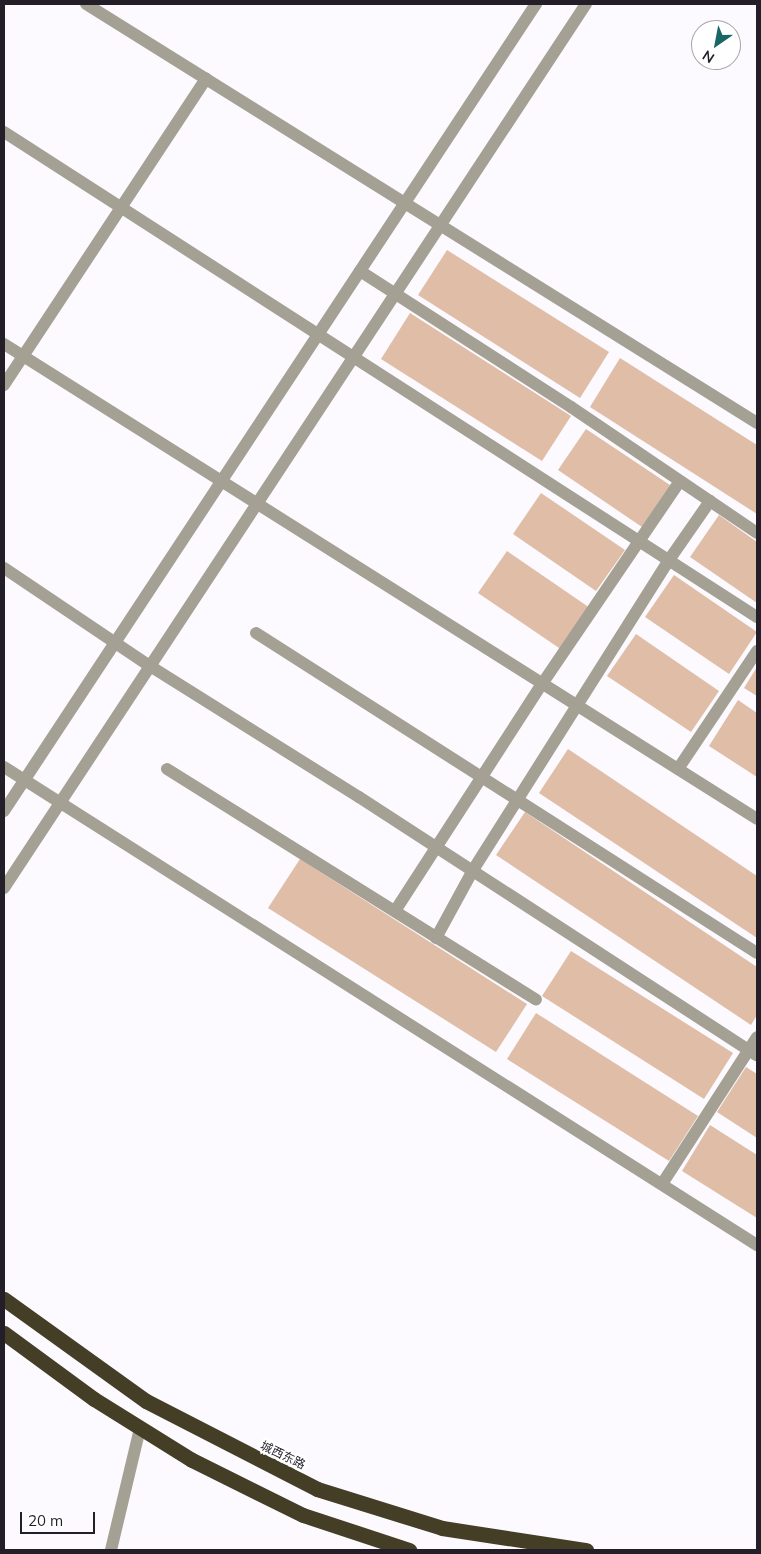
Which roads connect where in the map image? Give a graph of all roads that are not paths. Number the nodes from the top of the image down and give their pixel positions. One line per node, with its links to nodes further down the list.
1 (86, 4): 4 (street)
2 (536, 4): 6 (street)
3 (586, 4): 8 (street)
4 (206, 79): 6 (street); 7 (street)
5 (4, 132): 7 (street)
6 (405, 203): 8 (street); 9 (street)
7 (121, 208): 11 (street); 13 (street)
8 (440, 225): 10 (street); 16 (street)
9 (360, 272): 10 (street); 11 (street)
10 (396, 294): 14 (street); 17 (street)
11 (318, 335): 14 (street); 18 (street)
12 (4, 344): 13 (street)
13 (23, 356): 15 (street); 18 (street)
14 (354, 357): 20 (street); 22 (street)
15 (4, 386)
16 (757, 423)
17 (680, 481): 19 (street); 22 (street)
18 (221, 482): 20 (street); 27 (street)
19 (710, 501): 21 (street); 23 (street)
20 (257, 505): 29 (street); 30 (street)
21 (757, 533)
22 (638, 540): 23 (street); 30 (street)
23 (669, 560): 25 (street); 31 (street)
24 (4, 568): 27 (street)
25 (757, 617)
26 (256, 633): 35 (street)
27 (115, 642): 29 (street); 36 (street)
28 (757, 651): 34 (street)
29 (150, 666): 38 (street); 41 (street)
30 (542, 684): 31 (street); 35 (street)
31 (577, 706): 34 (street); 37 (street)
32 (4, 767): 36 (street)
33 (167, 769): 44 (street)
34 (678, 769): 40 (street)
35 (482, 776): 37 (street); 41 (street)
36 (24, 780): 38 (street); 39 (street)
37 (518, 800): 42 (street); 46 (street)
38 (60, 803): 43 (street); 50 (street)
39 (4, 811)
40 (757, 819)
41 (436, 846): 42 (street); 44 (street)
42 (473, 870): 45 (street); 49 (street)
43 (4, 888)
44 (395, 912): 45 (street)
45 (436, 938): 47 (street)
46 (757, 953)
47 (536, 1000)
48 (757, 1038): 49 (street)
49 (753, 1052): 50 (street)
50 (662, 1184): 51 (street)
51 (757, 1245)
52 (4, 1299): 57 (highway, 城西东路)
53 (4, 1333): 54 (highway)
54 (140, 1428): 55 (street); 56 (highway)
55 (111, 1550)
56 (409, 1550)
57 (586, 1550)

